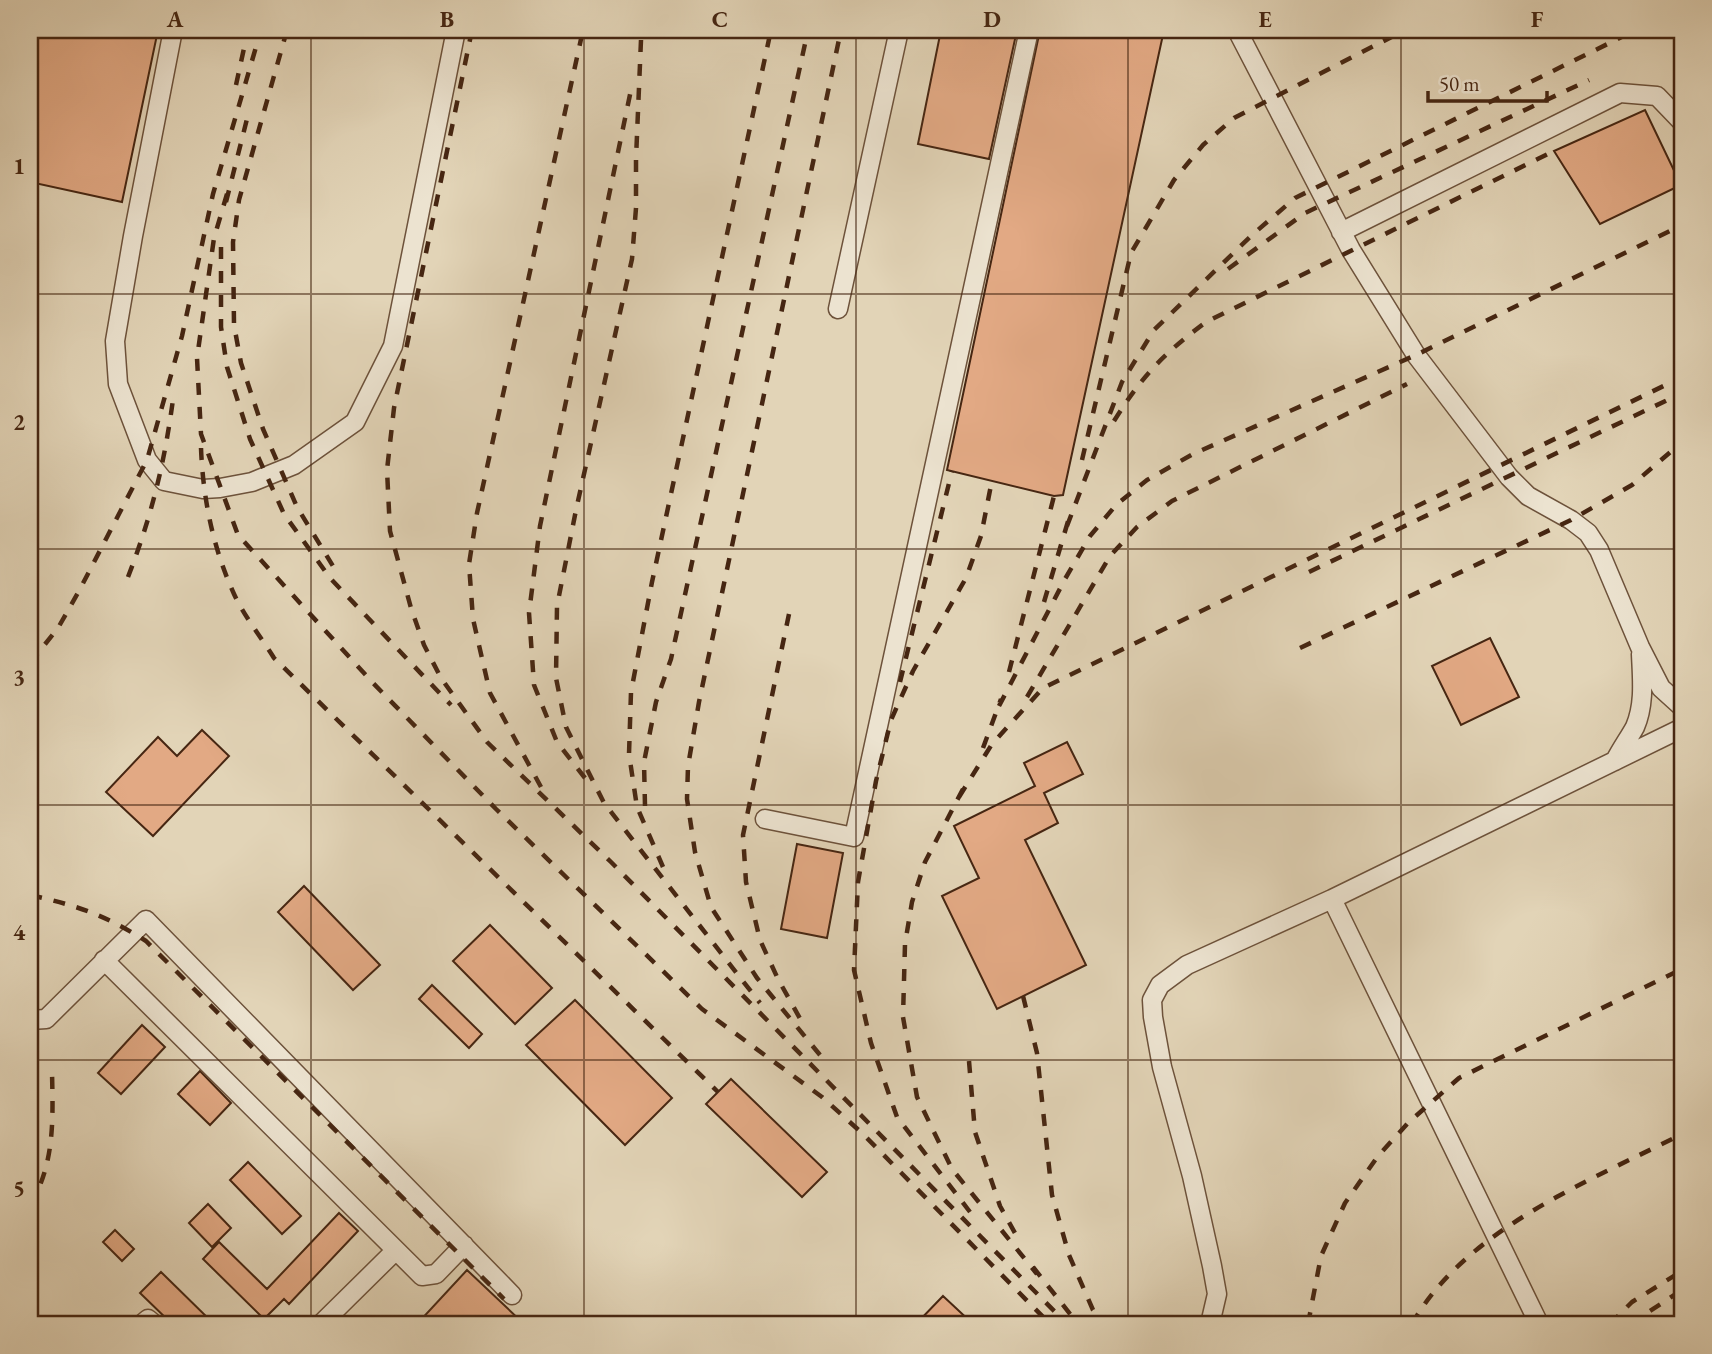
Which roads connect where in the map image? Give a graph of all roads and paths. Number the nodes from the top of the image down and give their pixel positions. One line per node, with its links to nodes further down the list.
1 (173, 30): 2 (lane)
2 (456, 30)
3 (899, 30): 8 (lane)
4 (1029, 30): 13 (lane)
5 (1237, 30): 7 (lane)
6 (1682, 122): 7 (lane)
7 (1341, 232): 9 (lane)
8 (838, 309)
9 (1640, 647): 10 (lane); 12 (lane)
10 (1682, 707)
11 (1682, 729): 12 (lane)
12 (1615, 761): 14 (lane)
13 (765, 818)
14 (1332, 899): 23 (lane); 24 (lane)
15 (104, 960): 16 (lane); 17 (lane); 18 (lane)
16 (30, 1020)
17 (464, 1245): 18 (lane); 19 (lane)
18 (396, 1250): 22 (lane)
19 (512, 1295)
20 (142, 1324): 21 (lane)
21 (154, 1324)
22 (321, 1324)
23 (1210, 1324)
24 (1539, 1324)

